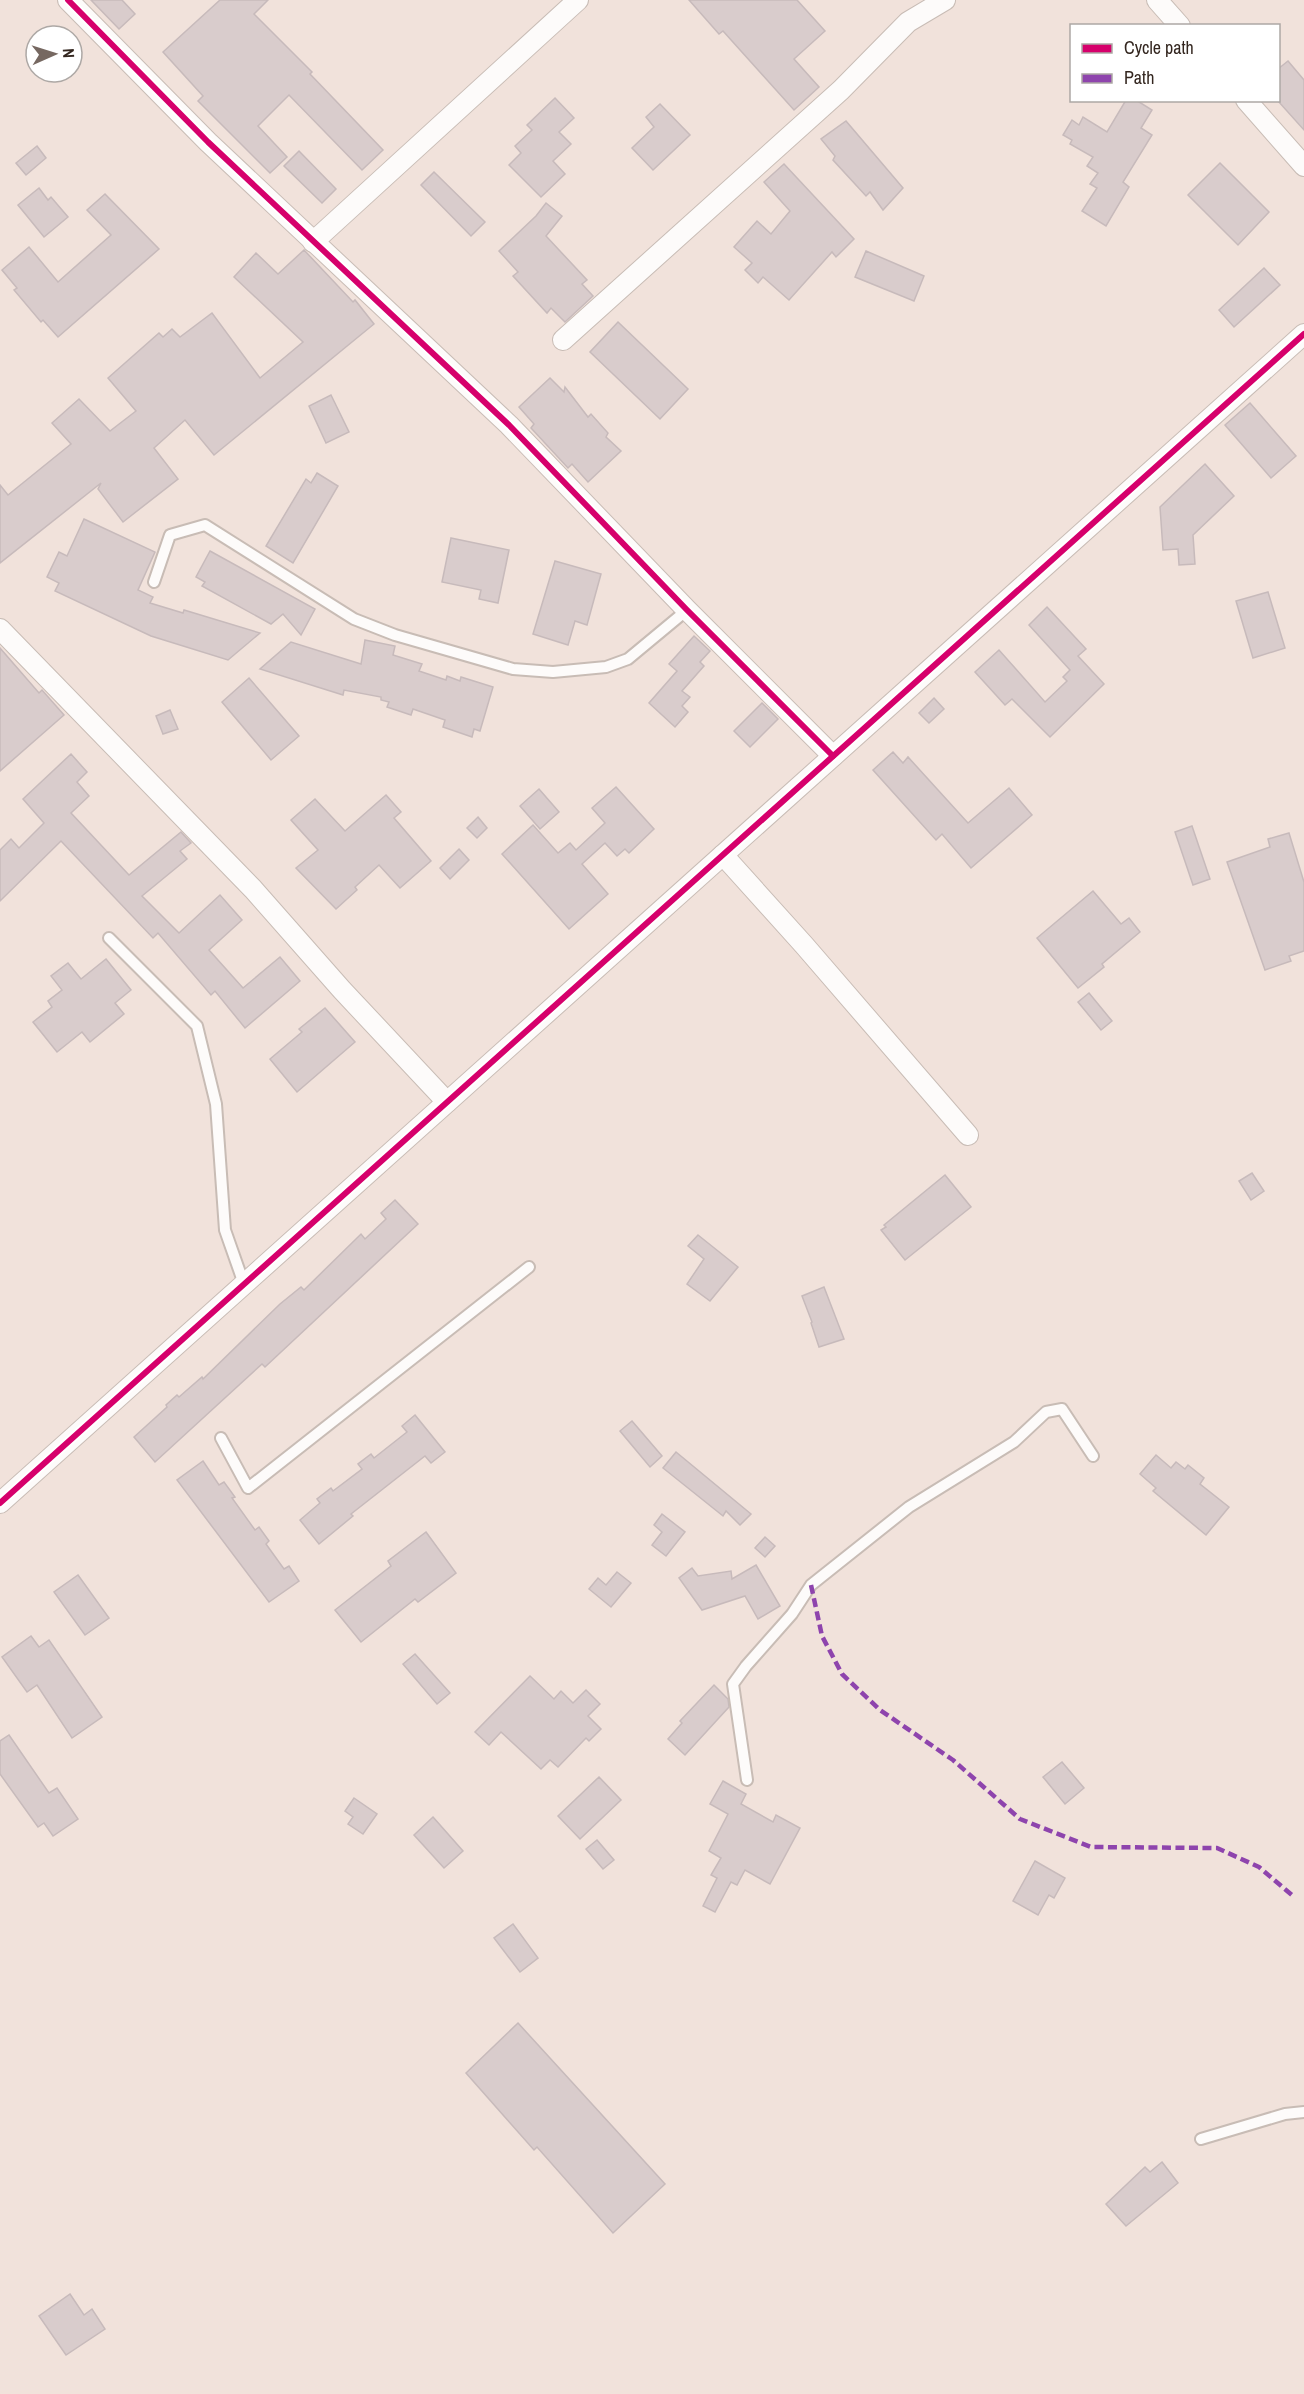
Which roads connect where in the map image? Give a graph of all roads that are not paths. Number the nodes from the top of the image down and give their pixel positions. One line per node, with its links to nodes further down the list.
1 (68, 0): 8 (street)
2 (578, 0): 8 (street)
3 (945, 0): 10 (street)
4 (1157, 0): 5 (street)
5 (1178, 24)
6 (1248, 102): 7 (street)
7 (1304, 166)
8 (313, 243): 12 (street)
9 (1304, 334): 14 (street)
10 (563, 340)
11 (154, 582): 12 (lane)
12 (687, 610): 14 (street)
13 (0, 629): 17 (street)
14 (833, 756): 15 (street)
15 (723, 855): 17 (street); 18 (street)
16 (110, 938): 20 (lane)
17 (447, 1102): 20 (street)
18 (968, 1136)
19 (529, 1267): 21 (lane)
20 (244, 1284): 23 (street)
21 (221, 1438)
22 (1093, 1456): 24 (lane)
23 (0, 1503)
24 (747, 1780)
25 (1304, 2112): 26 (lane)
26 (1201, 2139)

